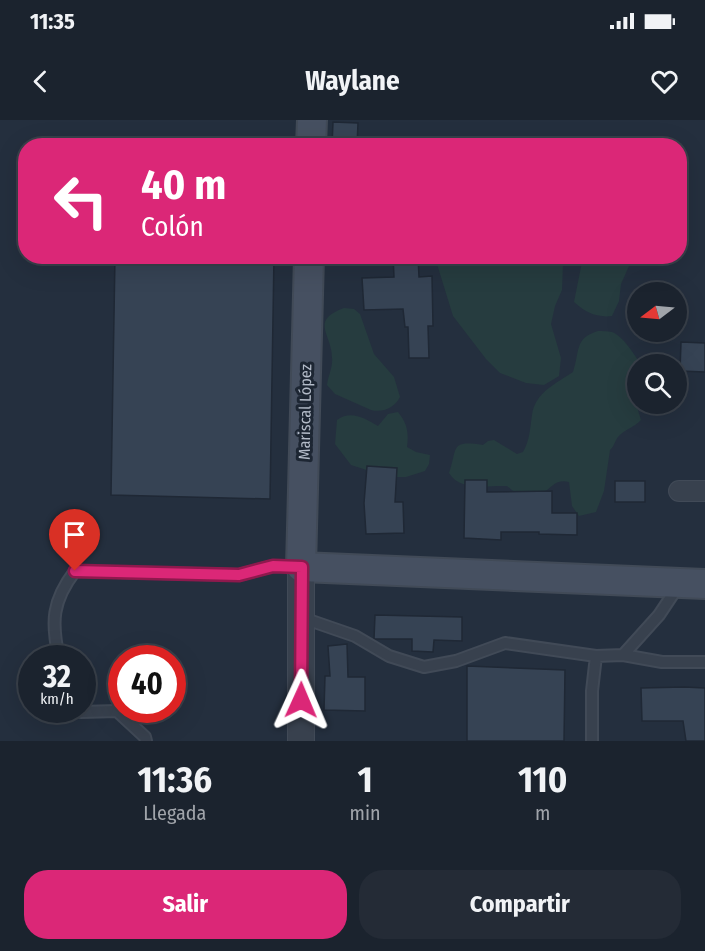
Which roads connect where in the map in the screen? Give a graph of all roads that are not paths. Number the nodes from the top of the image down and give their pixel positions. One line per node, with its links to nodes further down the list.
1 (312, 120): 2 (main road)
2 (311, 138)
3 (309, 264): 6 (main road, Mariscal López)
4 (679, 491): 5 (street)
5 (705, 491)
6 (302, 567): 7 (main road); 8 (street); 9 (lane)
7 (692, 584): 10 (lane)
8 (302, 618): 11 (lane); 15 (street)
9 (56, 645)
10 (623, 655): 11 (lane); 12 (lane)
11 (596, 656): 16 (lane)
12 (705, 662)
13 (96, 712): 14 (lane)
14 (146, 741)
15 (301, 741)
16 (592, 741)

